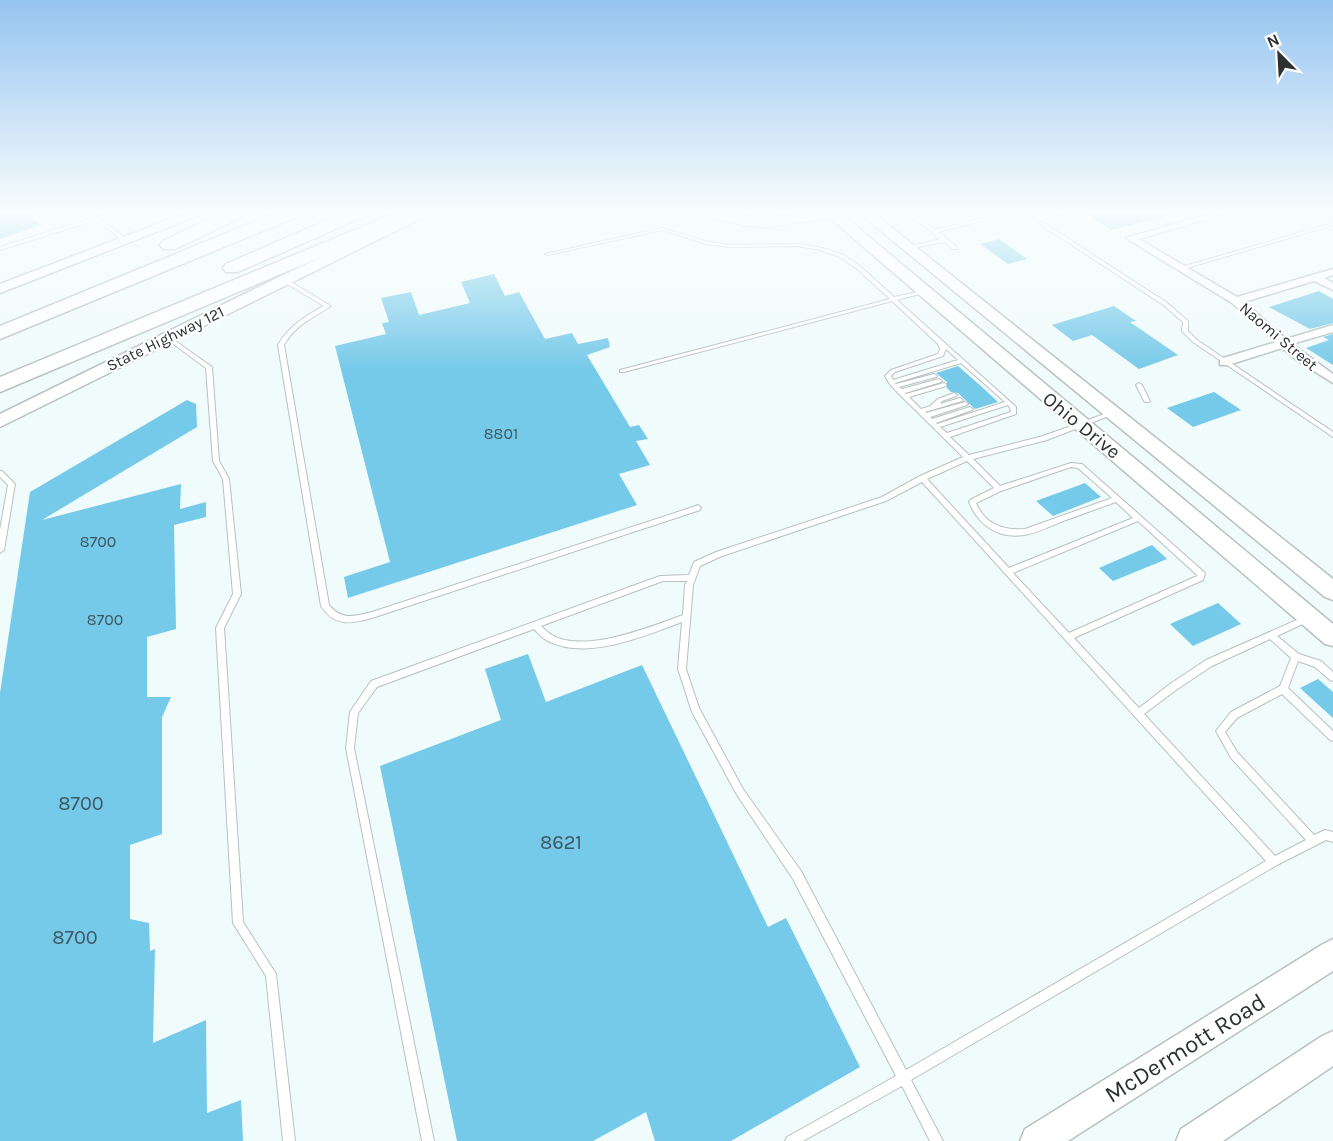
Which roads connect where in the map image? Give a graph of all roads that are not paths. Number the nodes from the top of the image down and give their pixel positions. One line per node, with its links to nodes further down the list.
1 (62, 265): 18 (main road)
2 (128, 265): 22 (highway)
3 (164, 265): 24 (highway)
4 (237, 265): 29 (highway)
5 (286, 265): 33 (highway)
6 (315, 265): 16 (main road, State Highway 121)
7 (855, 265): 20 (lane)
8 (896, 265): 19 (main road, Ohio Drive)
9 (929, 265): 38 (main road, Ohio Drive)
10 (1105, 265): 28 (lane)
11 (1176, 265): 13 (street, Naomi Street)
12 (1191, 265): 13 (lane)
13 (1181, 268): 21 (street, Naomi Street)
14 (1333, 272): 15 (street)
15 (1315, 277): 17 (street); 21 (street)
16 (284, 280): 25 (main road, State Highway 121); 49 (lane)
17 (1333, 287)
18 (0, 289)
19 (925, 291): 20 (lane); 41 (main road, Ohio Drive)
20 (893, 299): 26 (lane); 30 (lane)
21 (1236, 301): 27 (street, Naomi Street)
22 (0, 323)
23 (1332, 329): 27 (street)
24 (0, 333)
25 (167, 338): 40 (main road, State Highway 121); 72 (lane)
26 (941, 343): 31 (lane); 35 (lane)
27 (1281, 343): 28 (street); 32 (street, Naomi Street)
28 (1224, 362): 42 (lane)
29 (0, 369)
30 (622, 371)
31 (970, 372): 35 (lane); 36 (lane)
32 (1333, 379)
33 (0, 385)
34 (1139, 385): 37 (lane)
35 (898, 389): 35 (lane); 39 (lane)
36 (994, 394): 39 (lane); 43 (lane)
37 (1147, 401)
38 (1112, 413): 41 (lane); 54 (main road, Ohio Drive)
39 (928, 419): 39 (lane); 43 (lane)
40 (0, 421)
41 (1082, 424): 44 (lane); 56 (main road, Ohio Drive)
42 (1333, 435)
43 (946, 436): 44 (lane)
44 (968, 458): 46 (lane); 47 (lane)
45 (0, 473): 51 (lane)
46 (922, 478): 52 (lane); 53 (lane)
47 (999, 489): 48 (lane); 48 (lane)
48 (1117, 499): 50 (lane)
49 (698, 508)
50 (1139, 518): 52 (lane); 59 (lane)
51 (0, 550)
52 (1007, 572): 59 (lane)
53 (692, 578): 55 (lane); 57 (lane)
54 (1333, 591)
55 (686, 617): 57 (lane); 71 (lane)
56 (1310, 618): 58 (lane); 60 (main road, Ohio Drive)
57 (535, 625): 73 (lane)
58 (1271, 635): 61 (lane); 64 (lane)
59 (1067, 637): 64 (lane)
60 (1333, 637)
61 (1296, 657): 62 (lane); 63 (lane)
62 (1333, 677)
63 (1283, 689): 65 (lane); 67 (lane)
64 (1138, 714): 68 (lane)
65 (1333, 737)
66 (1333, 837): 67 (lane)
67 (1314, 841): 68 (lane)
68 (1274, 862): 71 (lane)
69 (1333, 954): 76 (main road, McDermott Road)
70 (1333, 1047): 77 (main road)
71 (903, 1078): 74 (lane); 75 (lane)
72 (289, 1141)
73 (428, 1141)
74 (791, 1141)
75 (937, 1141)
76 (1037, 1141)
77 (1193, 1141)

